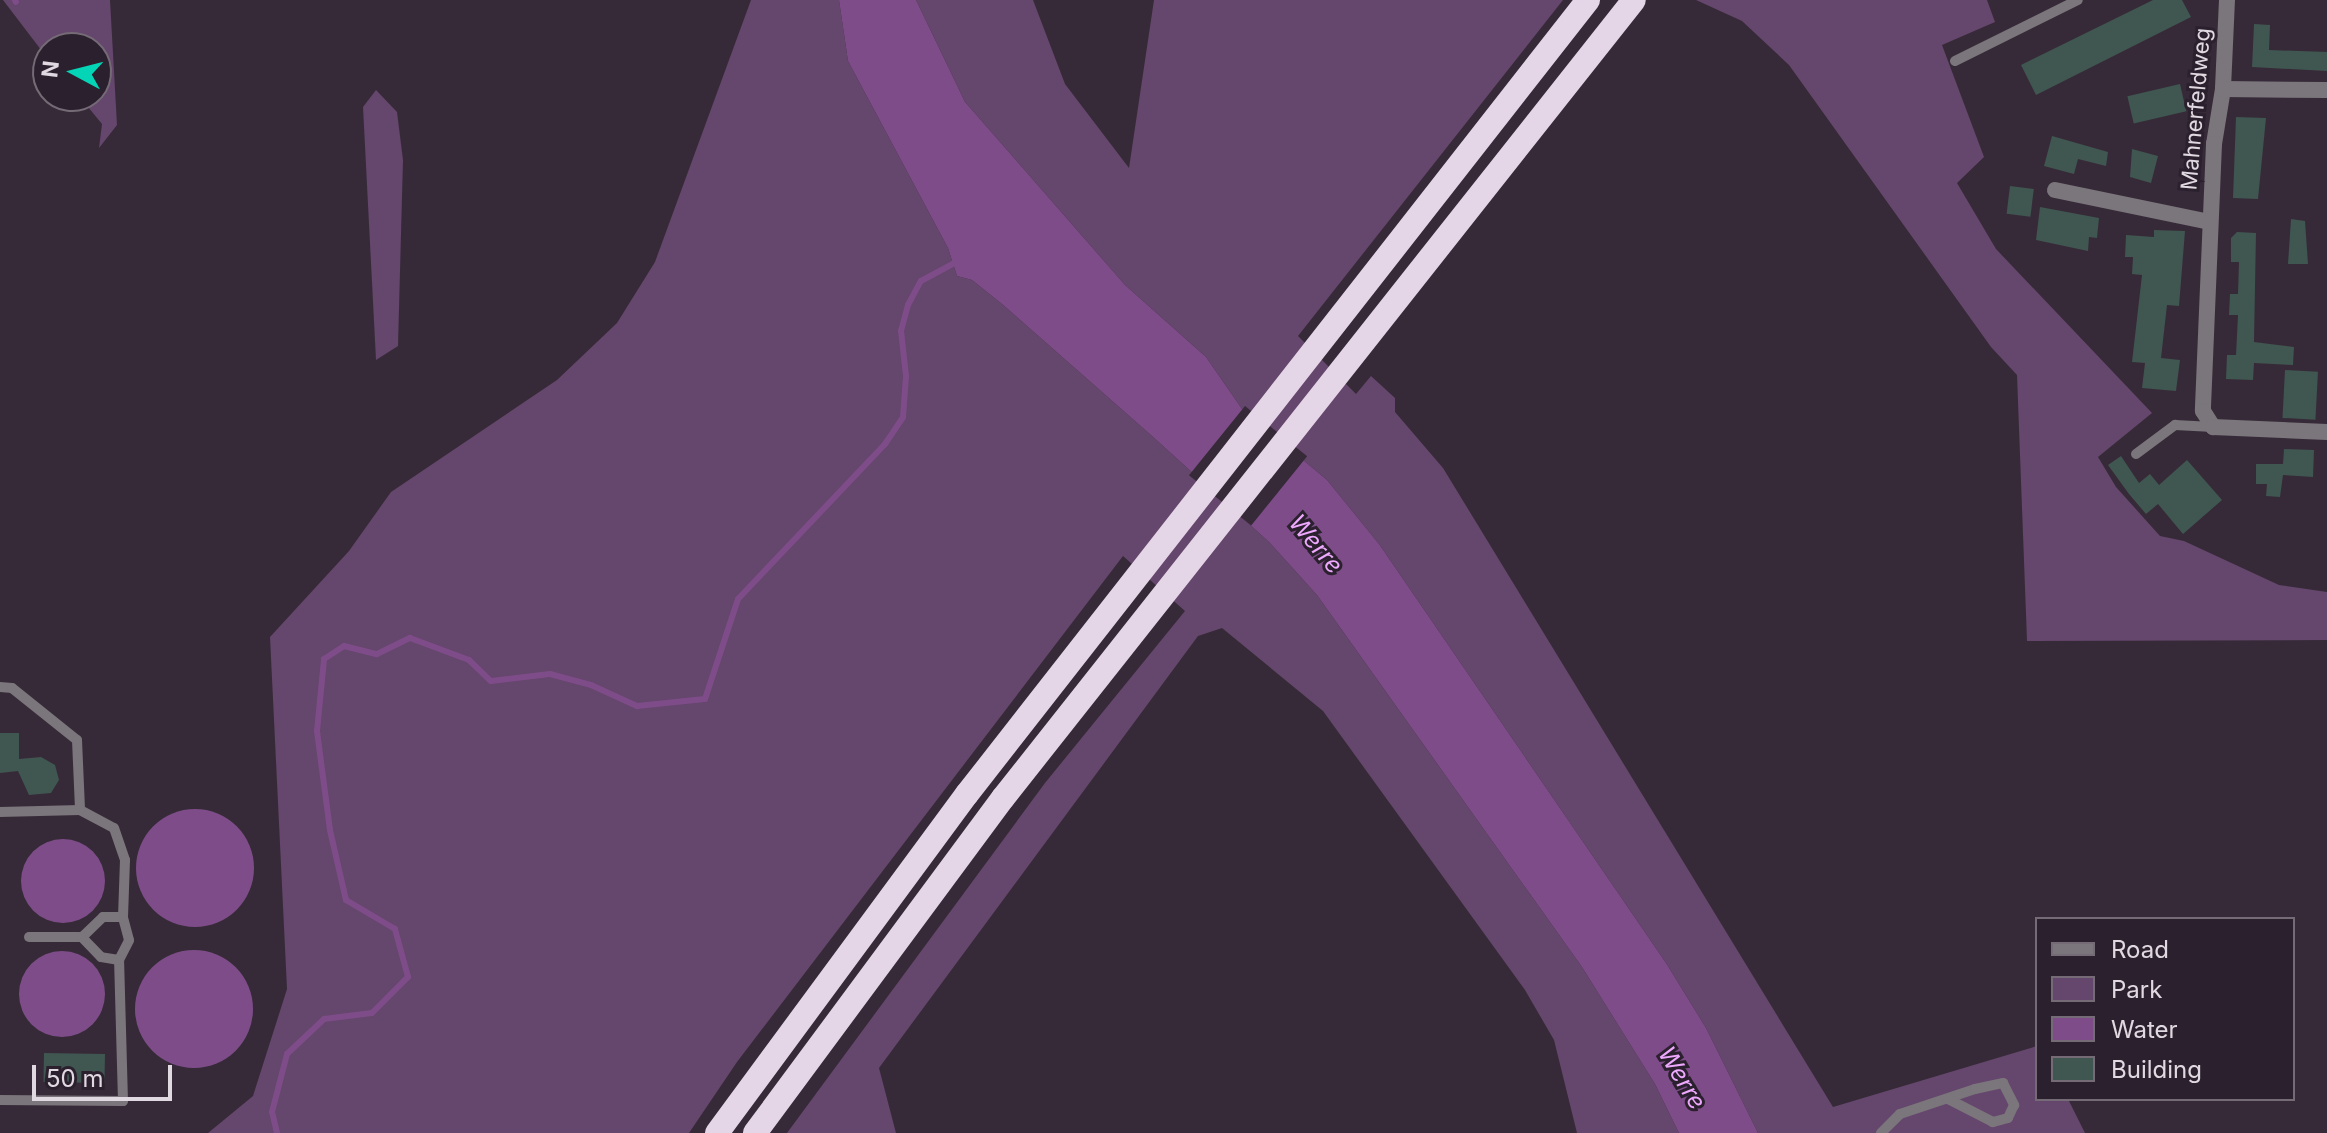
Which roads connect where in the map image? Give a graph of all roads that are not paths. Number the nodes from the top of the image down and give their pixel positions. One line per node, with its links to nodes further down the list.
1 (1588, 0): 22 (highway)
2 (1634, 0): 23 (highway)
3 (2078, 0): 5 (lane)
4 (2227, 0): 6 (street, Mahnerfeldweg)
5 (1955, 61)
6 (2223, 89): 7 (street); 9 (street, Mahnerfeldweg)
7 (2327, 90)
8 (2055, 190): 9 (street, Mahnerfeldweg)
9 (2210, 222): 10 (street, Mahnerfeldweg)
10 (2213, 427): 11 (street); 12 (lane)
11 (2327, 432)
12 (2136, 454)
13 (0, 687): 14 (lane)
14 (80, 810): 15 (lane); 16 (lane)
15 (0, 812)
16 (123, 917): 18 (lane); 19 (lane)
17 (29, 937): 18 (lane)
18 (82, 937): 19 (lane)
19 (119, 960): 21 (lane)
20 (1948, 1099): 20 (lane); 24 (lane)
21 (0, 1100)
22 (717, 1133)
23 (755, 1133)
24 (1881, 1133)

